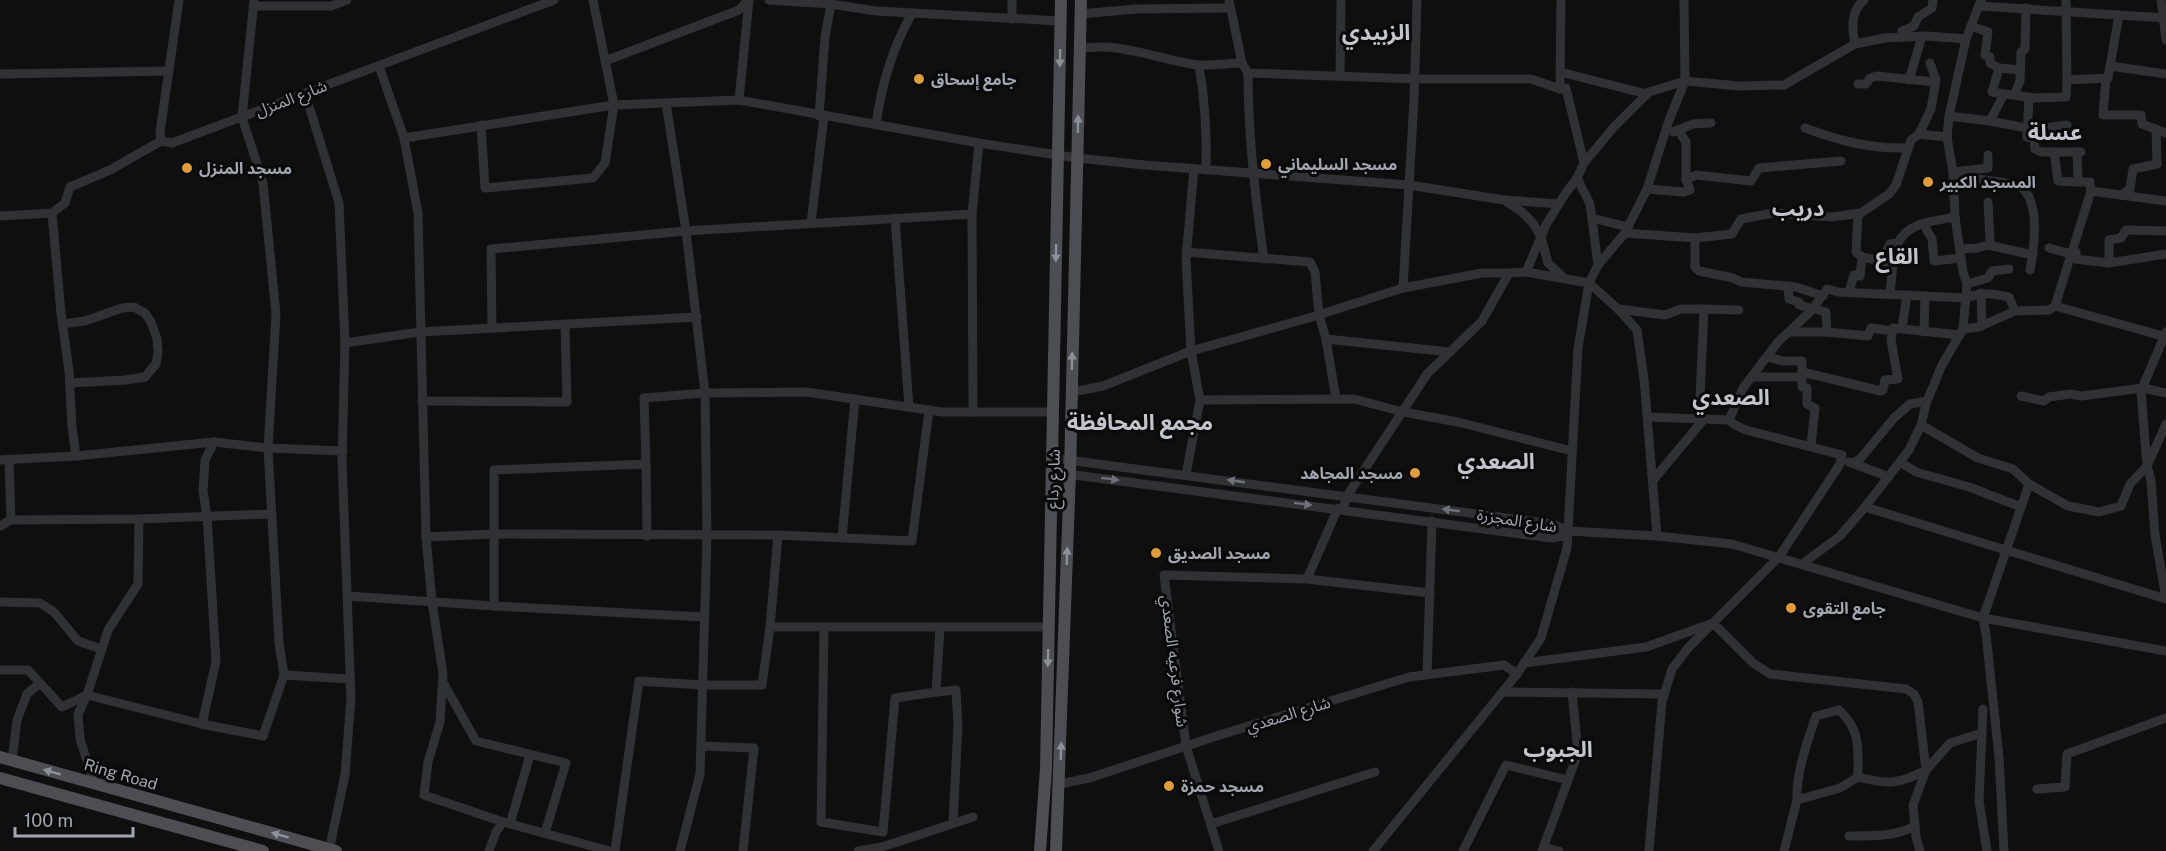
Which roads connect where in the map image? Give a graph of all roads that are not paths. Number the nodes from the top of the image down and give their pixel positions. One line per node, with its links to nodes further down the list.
1 (179, 0): 47 (street)
2 (347, 0): 19 (street)
3 (554, 0): 43 (street, شارع المنزل)
4 (593, 0): 39 (street)
5 (748, 0): 39 (street); 66 (street)
6 (769, 0): 21 (street)
7 (1012, 0): 30 (street)
8 (1061, 0): 31 (main road, شارع رداع)
9 (1081, 0): 27 (main road, شارع رداع)
10 (1341, 0): 52 (street)
11 (1417, 0): 54 (street)
12 (1561, 0): 48 (street)
13 (1684, 0): 57 (street)
14 (1863, 0): 37 (street)
15 (1933, 0): 34 (street)
16 (2066, 0): 25 (street)
17 (2161, 0): 29 (street)
18 (253, 3): 19 (street); 72 (street)
19 (332, 3)
20 (1980, 3): 24 (street); 32 (street)
21 (831, 4): 26 (street); 70 (street)
22 (1136, 4): 23 (street); 27 (street)
23 (1230, 4): 40 (street)
24 (2026, 9): 25 (street); 46 (street)
25 (2066, 10): 28 (street); 56 (street)
26 (912, 13): 30 (street); 77 (street)
27 (1080, 14): 38 (main road, شارع رداع)
28 (2119, 15): 29 (street); 44 (street)
29 (2165, 18): 36 (street)
30 (1012, 19): 31 (street)
31 (1060, 21): 92 (main road, شارع رداع, one-way to 92)
32 (1971, 26): 35 (street); 45 (street)
33 (1922, 36): 34 (street); 35 (street); 55 (street)
34 (1901, 37): 37 (street)
35 (1966, 39): 71 (street)
36 (2166, 40)
37 (1855, 44): 57 (street)
38 (1080, 49): 42 (street); 93 (main road, شارع رداع, one-way to 38)
39 (605, 61): 68 (street)
40 (1242, 63): 42 (street); 49 (street)
41 (1930, 63): 58 (street)
42 (1199, 65): 97 (street)
43 (379, 66): 62 (street, شارع المنزل); 86 (street)
44 (2110, 66): 51 (street); 53 (street)
45 (1999, 68): 46 (street); 64 (street)
46 (2020, 70): 64 (street)
47 (169, 71): 50 (street); 87 (street)
48 (1560, 72): 61 (street); 63 (street)
49 (1248, 73): 52 (street); 98 (street)
50 (0, 74)
51 (2166, 74)
52 (1340, 75): 54 (street)
53 (2106, 78): 56 (street); 80 (street)
54 (1415, 79): 61 (street); 103 (street)
55 (1909, 80): 58 (street); 59 (street)
56 (2067, 80): 65 (street)
57 (1685, 81): 60 (street); 69 (street)
58 (1935, 82): 83 (street)
59 (1858, 84)
60 (1664, 87): 63 (street); 69 (street)
61 (1560, 88): 95 (street)
62 (305, 93): 72 (street, شارع المنزل); 173 (street)
63 (1647, 94): 95 (street)
64 (2009, 95): 65 (street); 73 (street)
65 (2029, 98): 79 (street)
66 (739, 100): 67 (street); 70 (street)
67 (666, 103): 68 (street); 121 (street)
68 (614, 105): 75 (street); 75 (street)
69 (1673, 110): 84 (street)
70 (821, 116): 77 (street); 118 (street)
71 (1949, 116): 73 (street); 85 (street)
72 (242, 117): 87 (street, شارع المنزل); 202 (street)
73 (1990, 121): 79 (street)
74 (1711, 123): 81 (street)
75 (481, 125): 86 (street)
76 (2067, 125): 79 (street)
77 (876, 126): 88 (street)
78 (1805, 128): 89 (street)
79 (2026, 129): 90 (street)
80 (2156, 129): 82 (street); 106 (street)
81 (1678, 130): 84 (street); 101 (street)
82 (2166, 133)
83 (1919, 134): 85 (street); 89 (street)
84 (1665, 135): 104 (street)
85 (1947, 137): 99 (street)
86 (404, 138): 166 (street)
87 (161, 141): 111 (street)
88 (979, 143): 92 (street); 112 (street)
89 (1908, 148): 113 (street)
90 (2054, 152): 102 (street); 102 (street)
91 (1988, 154): 99 (street)
92 (1058, 155): 93 (street); 193 (main road, شارع رداع, one-way to 193)
93 (1077, 158): 96 (street); 181 (main road, شارع رداع, one-way to 93)
94 (1841, 160): 101 (street)
95 (1584, 163): 100 (street)
96 (1194, 169): 97 (street); 127 (street)
97 (1206, 170): 98 (street)
98 (1252, 174): 103 (street); 133 (street)
99 (1953, 176): 115 (street); 131 (street)
100 (1577, 178): 110 (street); 117 (street)
101 (1686, 180): 104 (street)
102 (2078, 182): 105 (street)
103 (1409, 185): 107 (street); 145 (street)
104 (1647, 189): 120 (street)
105 (2091, 193): 106 (street); 129 (street)
106 (2121, 195): 108 (street)
107 (1504, 200): 110 (street); 123 (street)
108 (2166, 201)
109 (1988, 202): 125 (street)
110 (1559, 204): 123 (street)
111 (52, 213): 114 (street); 161 (street)
112 (972, 214): 116 (street); 192 (street)
113 (1858, 214): 124 (street); 132 (street)
114 (0, 216)
115 (1955, 217): 119 (street); 128 (street)
116 (895, 218): 118 (street); 190 (street)
117 (1592, 218): 120 (street); 136 (street)
118 (811, 223): 121 (street)
119 (1926, 224): 128 (street); 134 (street)
120 (1627, 230): 124 (street); 136 (street)
121 (686, 231): 160 (street); 164 (street)
122 (2166, 231): 135 (street)
123 (1541, 237): 139 (street); 141 (street)
124 (1695, 238): 144 (street)
125 (1988, 245): 128 (street); 131 (street)
126 (2049, 248): 129 (street)
127 (1186, 252): 133 (street); 174 (street)
128 (1960, 253): 143 (street)
129 (2072, 253): 135 (street); 153 (street)
130 (2166, 254): 135 (street)
131 (2032, 255): 138 (street)
132 (1862, 257): 134 (street); 146 (street)
133 (1264, 259): 159 (street)
134 (1882, 261): 148 (street)
135 (2109, 263)
136 (1598, 265): 142 (street)
137 (2008, 269): 143 (street)
138 (2030, 270)
139 (1526, 272): 140 (street); 141 (street)
140 (1509, 273): 145 (street); 175 (street)
141 (1564, 278): 142 (street)
142 (1589, 283): 154 (street); 204 (street)
143 (1967, 284): 152 (street)
144 (1788, 286): 150 (street); 157 (street)
145 (1403, 288): 159 (street)
146 (1849, 292): 148 (street); 150 (street)
147 (1982, 292): 152 (street); 158 (street); 163 (street)
148 (1890, 294): 149 (street)
149 (1907, 295): 151 (street); 165 (street)
150 (1823, 296): 157 (street)
151 (1925, 296): 152 (street); 169 (street)
152 (1965, 298): 170 (street)
153 (2055, 306): 158 (street); 171 (street)
154 (1618, 309): 155 (street); 195 (street)
155 (1704, 309): 156 (street); 196 (street)
156 (1739, 310)
157 (1812, 310): 167 (street); 168 (street)
158 (2015, 311): 163 (street)
159 (1319, 315): 172 (street); 174 (street)
160 (697, 317): 162 (street); 182 (street)
161 (62, 324): 179 (street); 179 (street)
162 (565, 325): 164 (street); 188 (street)
163 (1982, 326): 170 (street)
164 (492, 328): 166 (street)
165 (1898, 330): 168 (street); 169 (street); 177 (street)
166 (420, 332): 173 (street); 188 (street)
167 (1791, 332): 168 (street); 176 (street)
168 (1827, 332)
169 (1924, 332): 170 (street)
170 (1961, 332): 189 (street)
171 (2165, 335): 180 (street)
172 (1326, 339): 175 (street); 186 (street)
173 (345, 343): 203 (street)
174 (1191, 351): 181 (street); 187 (street)
175 (1450, 352): 194 (street)
176 (1767, 357): 177 (street); 178 (street)
177 (1802, 374): 178 (street); 201 (street)
178 (1752, 377): 197 (street)
179 (70, 383): 205 (street)
180 (2143, 388): 183 (street); 184 (street); 213 (street)
181 (1072, 392): 208 (main road, شارع رداع)
182 (705, 393): 185 (street); 211 (street); 235 (street)
183 (2166, 393)
184 (2021, 396)
185 (855, 399): 190 (street); 239 (street)
186 (1336, 399): 187 (street); 194 (street)
187 (1200, 400): 216 (street)
188 (422, 401): 237 (street)
189 (1927, 401): 199 (street); 210 (street)
190 (909, 407): 191 (street)
191 (929, 410): 192 (street); 239 (street)
192 (973, 412): 193 (street)
193 (1053, 412): 206 (main road, شارع رداع)
194 (1403, 412): 204 (street); 220 (street)
195 (1648, 417): 196 (street); 218 (street)
196 (1701, 419): 197 (street); 218 (street)
197 (1729, 420): 201 (street)
198 (2166, 424): 213 (street)
199 (1921, 425): 209 (street); 219 (street)
200 (214, 442): 202 (street); 205 (street); 225 (street)
201 (1810, 446): 212 (street)
202 (268, 448): 203 (street); 224 (street)
203 (343, 451): 245 (street)
204 (1572, 451): 230 (street)
205 (76, 456): 207 (street)
206 (1052, 458): 208 (street, شارع المجزرة); 214 (main road, شارع رداع)
207 (4, 459): 227 (street)
208 (1070, 460): 215 (main road, شارع رداع); 216 (street, شارع المجزرة)
209 (1900, 462): 217 (street); 222 (street)
210 (1853, 463): 212 (street); 217 (street)
211 (646, 464): 231 (street); 234 (street)
212 (1840, 464): 241 (street)
213 (2147, 466): 219 (street); 233 (street)
214 (1052, 471): 215 (street, شارع المجزرة); 256 (main road, شارع رداع)
215 (1070, 474): 223 (street, شارع المجزرة, one-way to 223); 287 (main road, شارع رداع, one-way to 215)
216 (1186, 475): 220 (street, شارع المجزرة, one-way to 216)
217 (1888, 477): 221 (street)
218 (1654, 480): 236 (street)
219 (2029, 484): 222 (street)
220 (1347, 496): 223 (street); 230 (street, شارع المجزرة, one-way to 220)
221 (1865, 507): 240 (street); 242 (street)
222 (2021, 507): 240 (street)
223 (1341, 508): 228 (street, شارع المجزرة); 243 (street)
224 (272, 514): 225 (street); 262 (street)
225 (207, 516): 226 (street); 275 (street)
226 (139, 519): 227 (street); 257 (street)
227 (12, 520): 229 (street)
228 (1432, 521): 230 (street, شارع المجزرة); 244 (street)
229 (0, 526)
230 (1569, 531): 236 (street); 259 (street)
231 (493, 534): 234 (street); 237 (street); 249 (street)
232 (778, 535): 235 (street); 239 (street); 253 (street)
233 (2155, 535): 238 (street); 246 (street)
234 (647, 536): 235 (street)
235 (707, 536): 250 (street)
236 (1658, 536): 241 (street)
237 (426, 537): 248 (street)
238 (2166, 537)
239 (842, 538)
240 (2006, 550): 246 (street); 251 (street)
241 (1779, 557): 242 (street); 252 (street)
242 (1802, 564): 251 (street)
243 (1307, 579): 244 (street, شوارع فرعيه الصعدي); 278 (street, شوارع فرعيه الصعدي)
244 (1430, 593): 263 (street)
245 (348, 596): 248 (street); 264 (street)
246 (2166, 599)
247 (0, 602): 257 (street)
248 (432, 602): 249 (street); 265 (street)
249 (494, 606): 250 (street)
250 (704, 617): 267 (street)
251 (1983, 618): 258 (street); 318 (street)
252 (1713, 623): 259 (street); 271 (street); 281 (street)
253 (770, 627): 254 (street); 267 (street)
254 (824, 627): 255 (street); 295 (street)
255 (940, 627): 256 (street); 268 (street)
256 (1049, 627): 308 (main road, شارع رداع, one-way to 308)
257 (101, 649): 272 (street)
258 (2166, 651)
259 (1524, 663): 261 (street)
260 (0, 670): 266 (street)
261 (1517, 674): 263 (street, شارع الصعدي); 269 (street)
262 (284, 675): 264 (street); 275 (street)
263 (1427, 675): 278 (street, شارع الصعدي)
264 (350, 680): 300 (street)
265 (442, 682): 279 (street); 291 (street)
266 (40, 683): 272 (street); 280 (street)
267 (703, 685): 277 (street); 304 (street)
268 (936, 692): 292 (street); 295 (street)
269 (1503, 692): 270 (street); 311 (street)
270 (1572, 692): 271 (street); 285 (street)
271 (1663, 694): 314 (street)
272 (87, 695): 275 (street); 286 (street)
273 (1983, 710): 276 (street)
274 (2166, 718): 288 (street)
275 (202, 724)
276 (1982, 733): 281 (street); 317 (street)
277 (701, 746): 305 (street); 306 (street)
278 (1186, 746): 287 (street, شارع الصعدي); 293 (street)
279 (530, 755): 291 (street); 296 (street)
280 (6, 759): 286 (main road, Ring Road, one-way to 280)
281 (1926, 770): 283 (street); 294 (street)
282 (1375, 772): 293 (street)
283 (1858, 777): 289 (street); 289 (street)
284 (0, 778): 301 (main road)
285 (1568, 780): 299 (street); 312 (street)
286 (94, 783): 300 (main road, Ring Road, one-way to 286)
287 (1060, 784): 309 (main road, شارع رداع)
288 (2037, 789)
289 (1797, 800): 315 (street)
290 (973, 817): 292 (street)
291 (507, 823): 296 (street); 302 (street)
292 (953, 823): 298 (street)
293 (1211, 824): 310 (street)
294 (1915, 826): 297 (street); 316 (street)
295 (883, 832): 298 (street)
296 (544, 833): 303 (street)
297 (1849, 836)
298 (882, 849): 307 (street)
299 (1543, 849): 313 (street)
300 (331, 850)
301 (263, 851)
302 (489, 851)
303 (610, 851)
304 (615, 851)
305 (680, 851)
306 (743, 851)
307 (858, 851)
308 (1040, 851)
309 (1056, 851)
310 (1219, 851)
311 (1373, 851)
312 (1463, 851)
313 (1559, 851)
314 (1649, 851)
315 (1784, 851)
316 (1920, 851)
317 (1987, 851)
318 (2004, 851)

